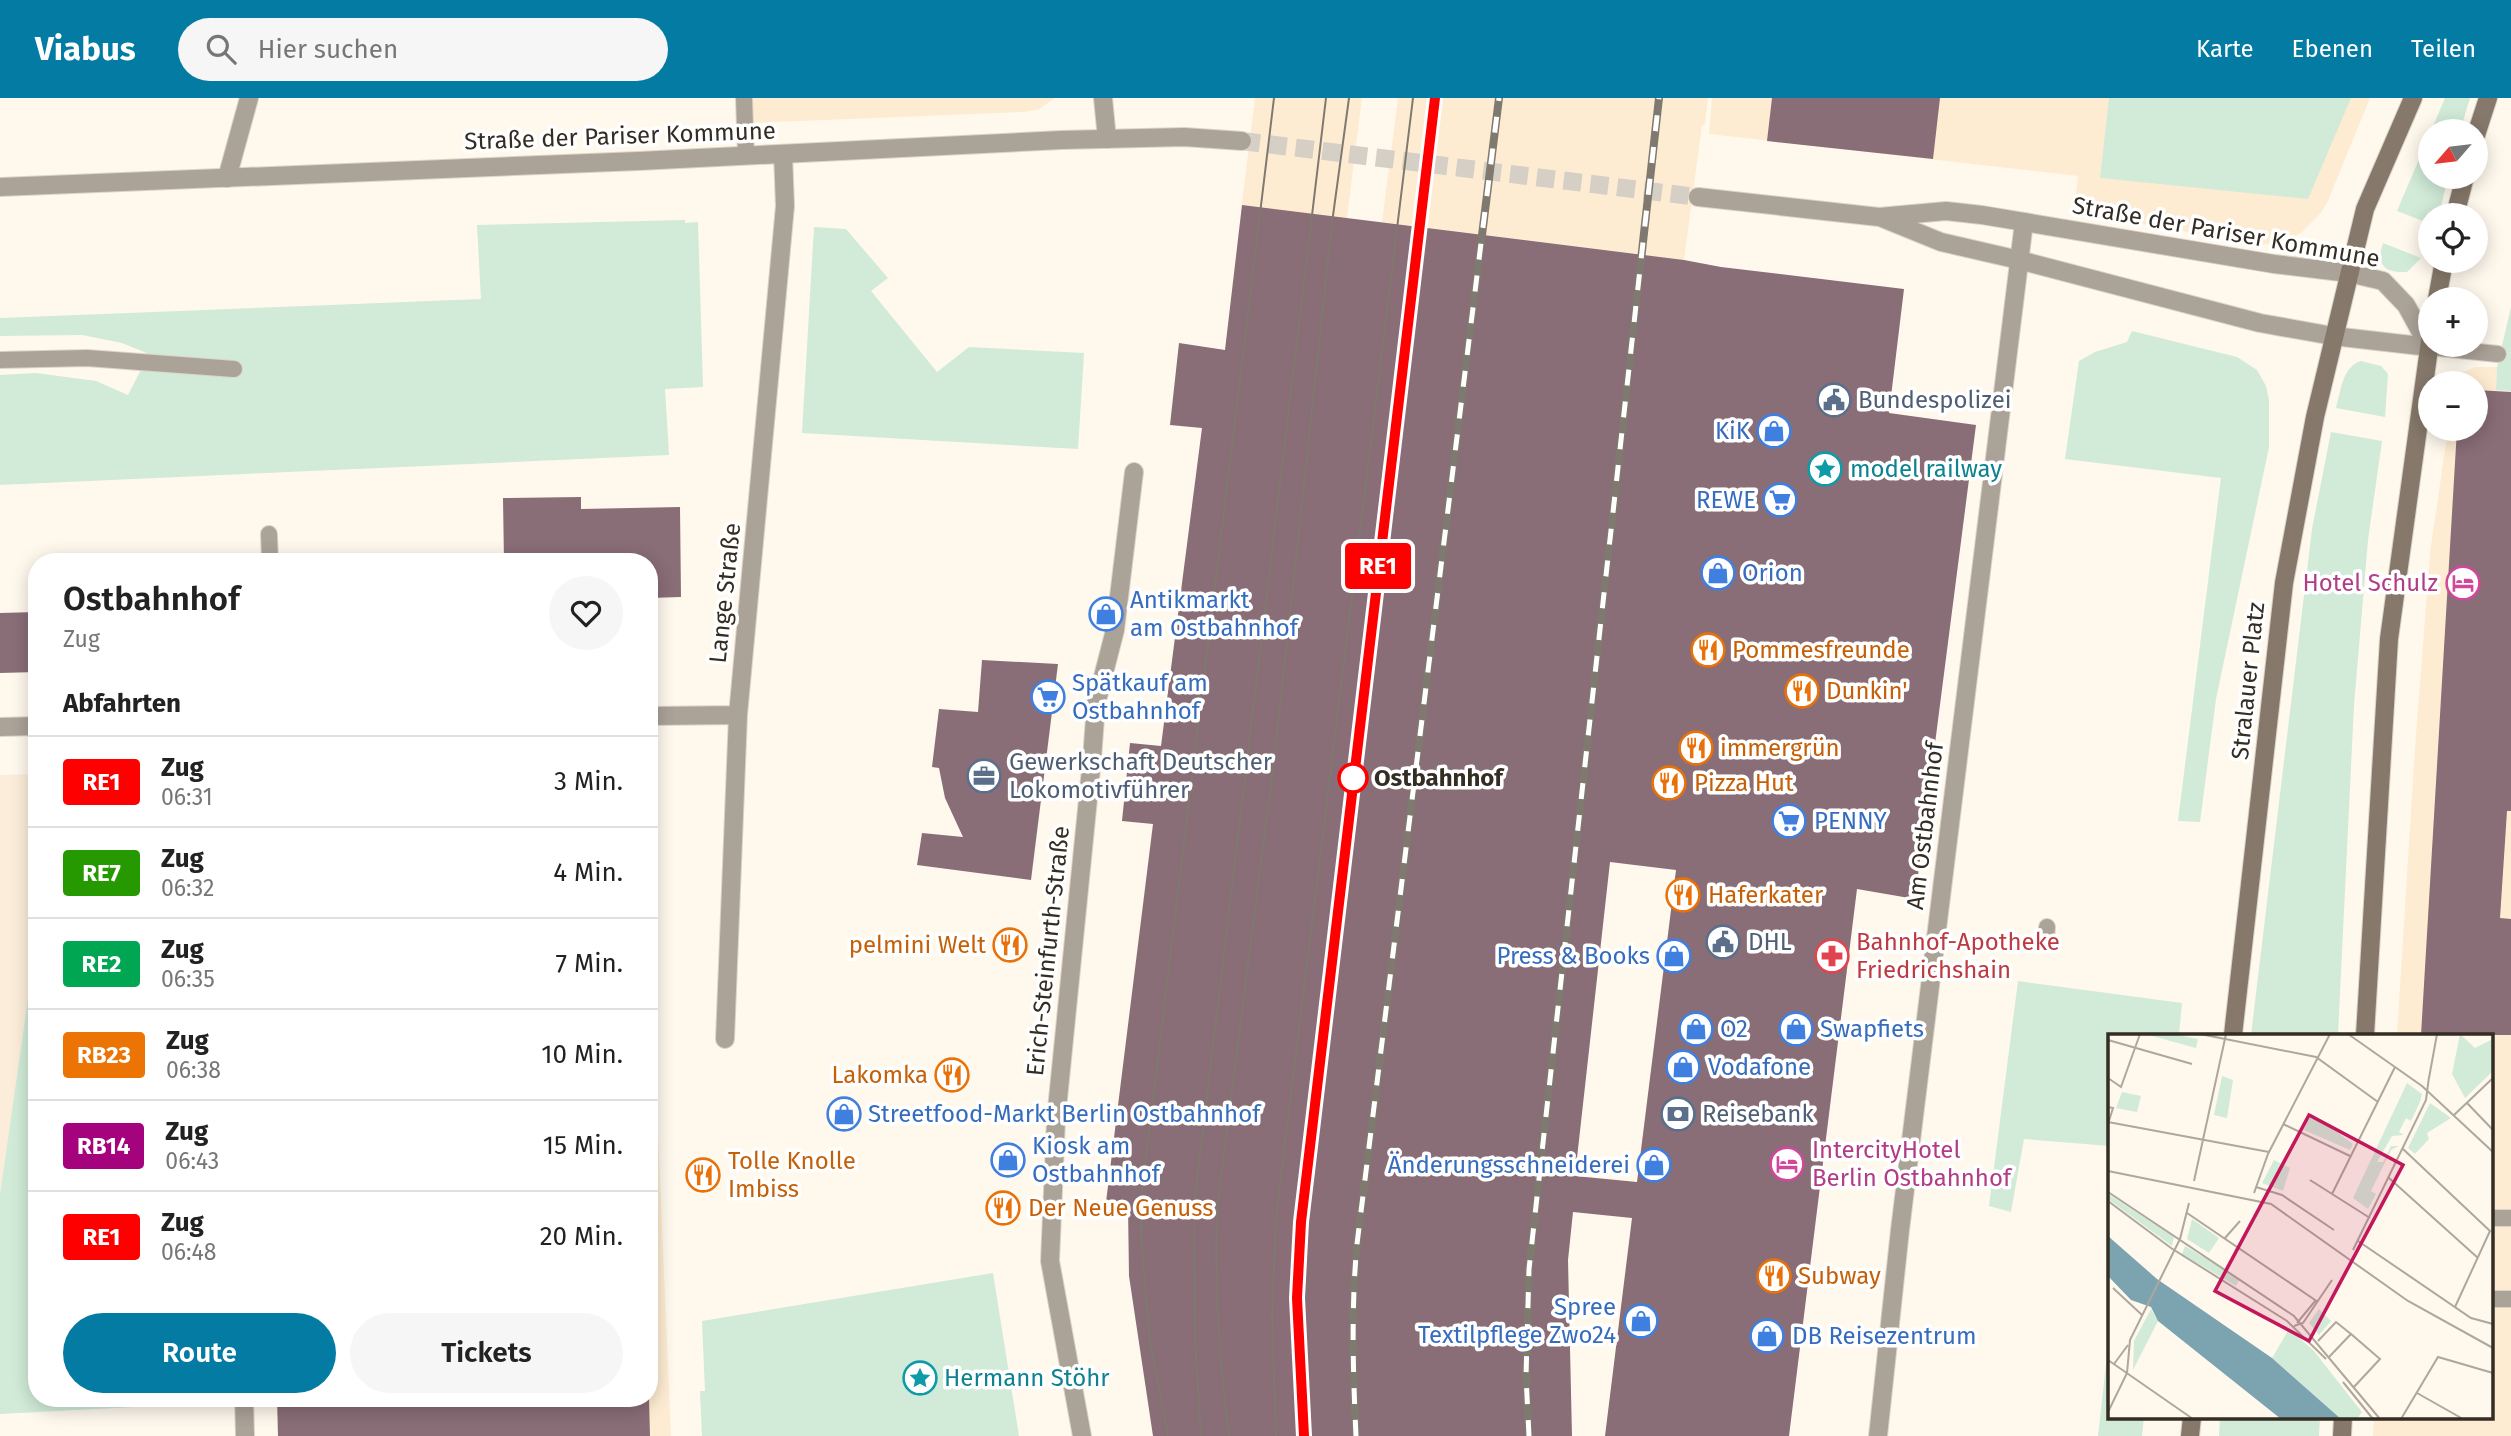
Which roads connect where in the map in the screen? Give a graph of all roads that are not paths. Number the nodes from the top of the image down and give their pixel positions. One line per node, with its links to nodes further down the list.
1 (249, 98): 11 (street)
2 (744, 98): 10 (lane)
3 (1103, 98): 7 (street)
4 (2413, 98): 17 (main road, Stralauer Platz)
5 (2488, 98): 6 (main road)
6 (2481, 119)
7 (1107, 139): 8 (street, Straße der Pariser Kommune); 9 (street, Straße der Pariser Kommune)
8 (1242, 141)
9 (783, 154): 10 (street, Straße der Pariser Kommune); 29 (street, Lange Straße)
10 (746, 156): 11 (street, Straße der Pariser Kommune)
11 (227, 178): 12 (street, Straße der Pariser Kommune)
12 (0, 187)
13 (1698, 197): 14 (street, Straße der Pariser Kommune)
14 (1879, 217): 15 (street, Straße der Pariser Kommune); 16 (street, Straße der Pariser Kommune)
15 (2024, 222): 16 (street, Am Ostbahnhof); 17 (street, Straße der Pariser Kommune)
16 (2019, 260): 19 (street, Straße der Pariser Kommune); 41 (street, Am Ostbahnhof)
17 (2349, 273): 18 (street, Straße der Pariser Kommune); 19 (main road, Stralauer Platz)
18 (2418, 322)
19 (2333, 336): 20 (street, Straße der Pariser Kommune); 33 (main road, Stralauer Platz)
20 (2418, 340)
21 (2488, 352): 22 (lane)
22 (2498, 354)
23 (2428, 357): 34 (main road)
24 (0, 360): 25 (lane)
25 (234, 369)
26 (1133, 472): 40 (street, Erich-Steinfurth-Straße)
27 (269, 534): 28 (lane)
28 (270, 553)
29 (738, 715): 30 (street); 35 (street, Lange Straße)
30 (658, 716)
31 (28, 726): 32 (street)
32 (0, 727)
33 (2233, 1034)
34 (2365, 1034)
35 (725, 1039)
36 (244, 1407): 39 (street)
37 (2192, 1418): 42 (main road)
38 (2343, 1418): 43 (main road)
39 (245, 1436)
40 (1082, 1436)
41 (1878, 1436)
42 (2190, 1436)
43 (2342, 1436)

